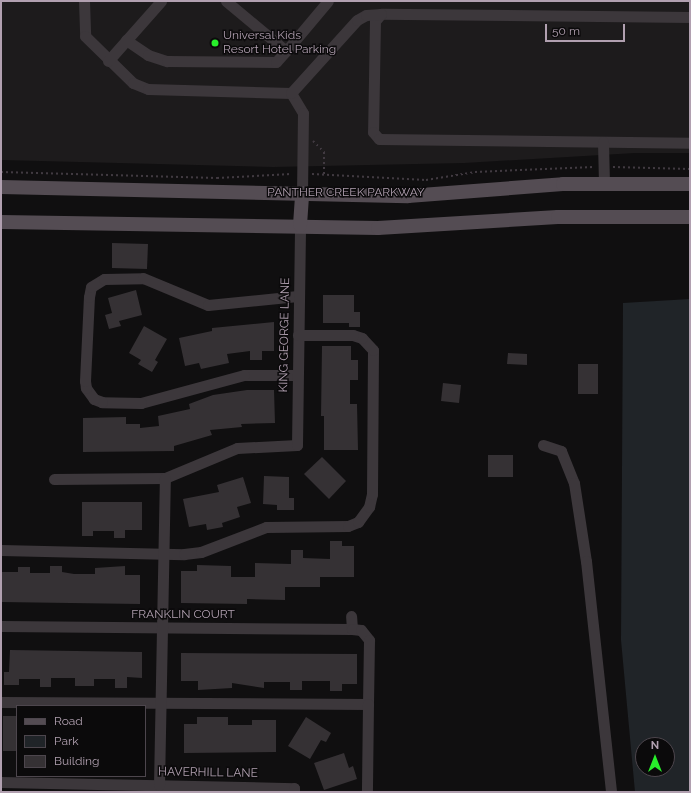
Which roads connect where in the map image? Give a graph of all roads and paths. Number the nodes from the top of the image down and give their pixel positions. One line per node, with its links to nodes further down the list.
1 (84, 1): 9 (street)
2 (160, 1): 7 (street)
3 (226, 1): 8 (street)
4 (328, 1): 8 (street)
5 (381, 14): 6 (street); 10 (street); 12 (street)
6 (690, 17)
7 (126, 40): 8 (street); 9 (street)
8 (286, 51)
9 (108, 61): 10 (street)
10 (290, 93): 24 (street)
11 (312, 133): 20 (path)
12 (603, 142): 13 (street); 21 (street)
13 (690, 143)
14 (589, 167): 20 (path)
15 (613, 168): 16 (path)
16 (690, 169)
17 (1, 172): 18 (path)
18 (290, 174)
19 (314, 174): 20 (path)
20 (324, 175)
21 (604, 184): 22 (main road, PANTHER CREEK PARKWAY); 24 (main road, PANTHER CREEK PARKWAY)
22 (690, 184)
23 (1, 187): 24 (main road, PANTHER CREEK PARKWAY)
24 (302, 193): 27 (main road)
25 (690, 217): 27 (main road)
26 (1, 222): 27 (main road)
27 (300, 225): 28 (street, KING GEORGE LANE)
28 (298, 296): 29 (street, KING GEORGE LANE); 30 (street)
29 (298, 335): 30 (street, KING GEORGE LANE); 35 (street)
30 (297, 375): 32 (street, KING GEORGE LANE)
31 (543, 445): 48 (street)
32 (165, 478): 33 (street); 35 (street)
33 (54, 479)
34 (1, 550): 35 (street)
35 (163, 553): 38 (street)
36 (352, 616): 39 (street)
37 (1, 626): 38 (street, FRANKLIN COURT)
38 (162, 627): 39 (street, FRANKLIN COURT); 41 (street)
39 (352, 629): 42 (street)
40 (1, 702): 41 (street)
41 (161, 703): 42 (street); 44 (street)
42 (368, 704): 47 (street)
43 (1, 782): 45 (street, HAVERHILL LANE)
44 (159, 785): 45 (street, HAVERHILL LANE); 46 (street, HAVERHILL LANE)
45 (77, 788)
46 (294, 790)
47 (367, 792)
48 (611, 792)

